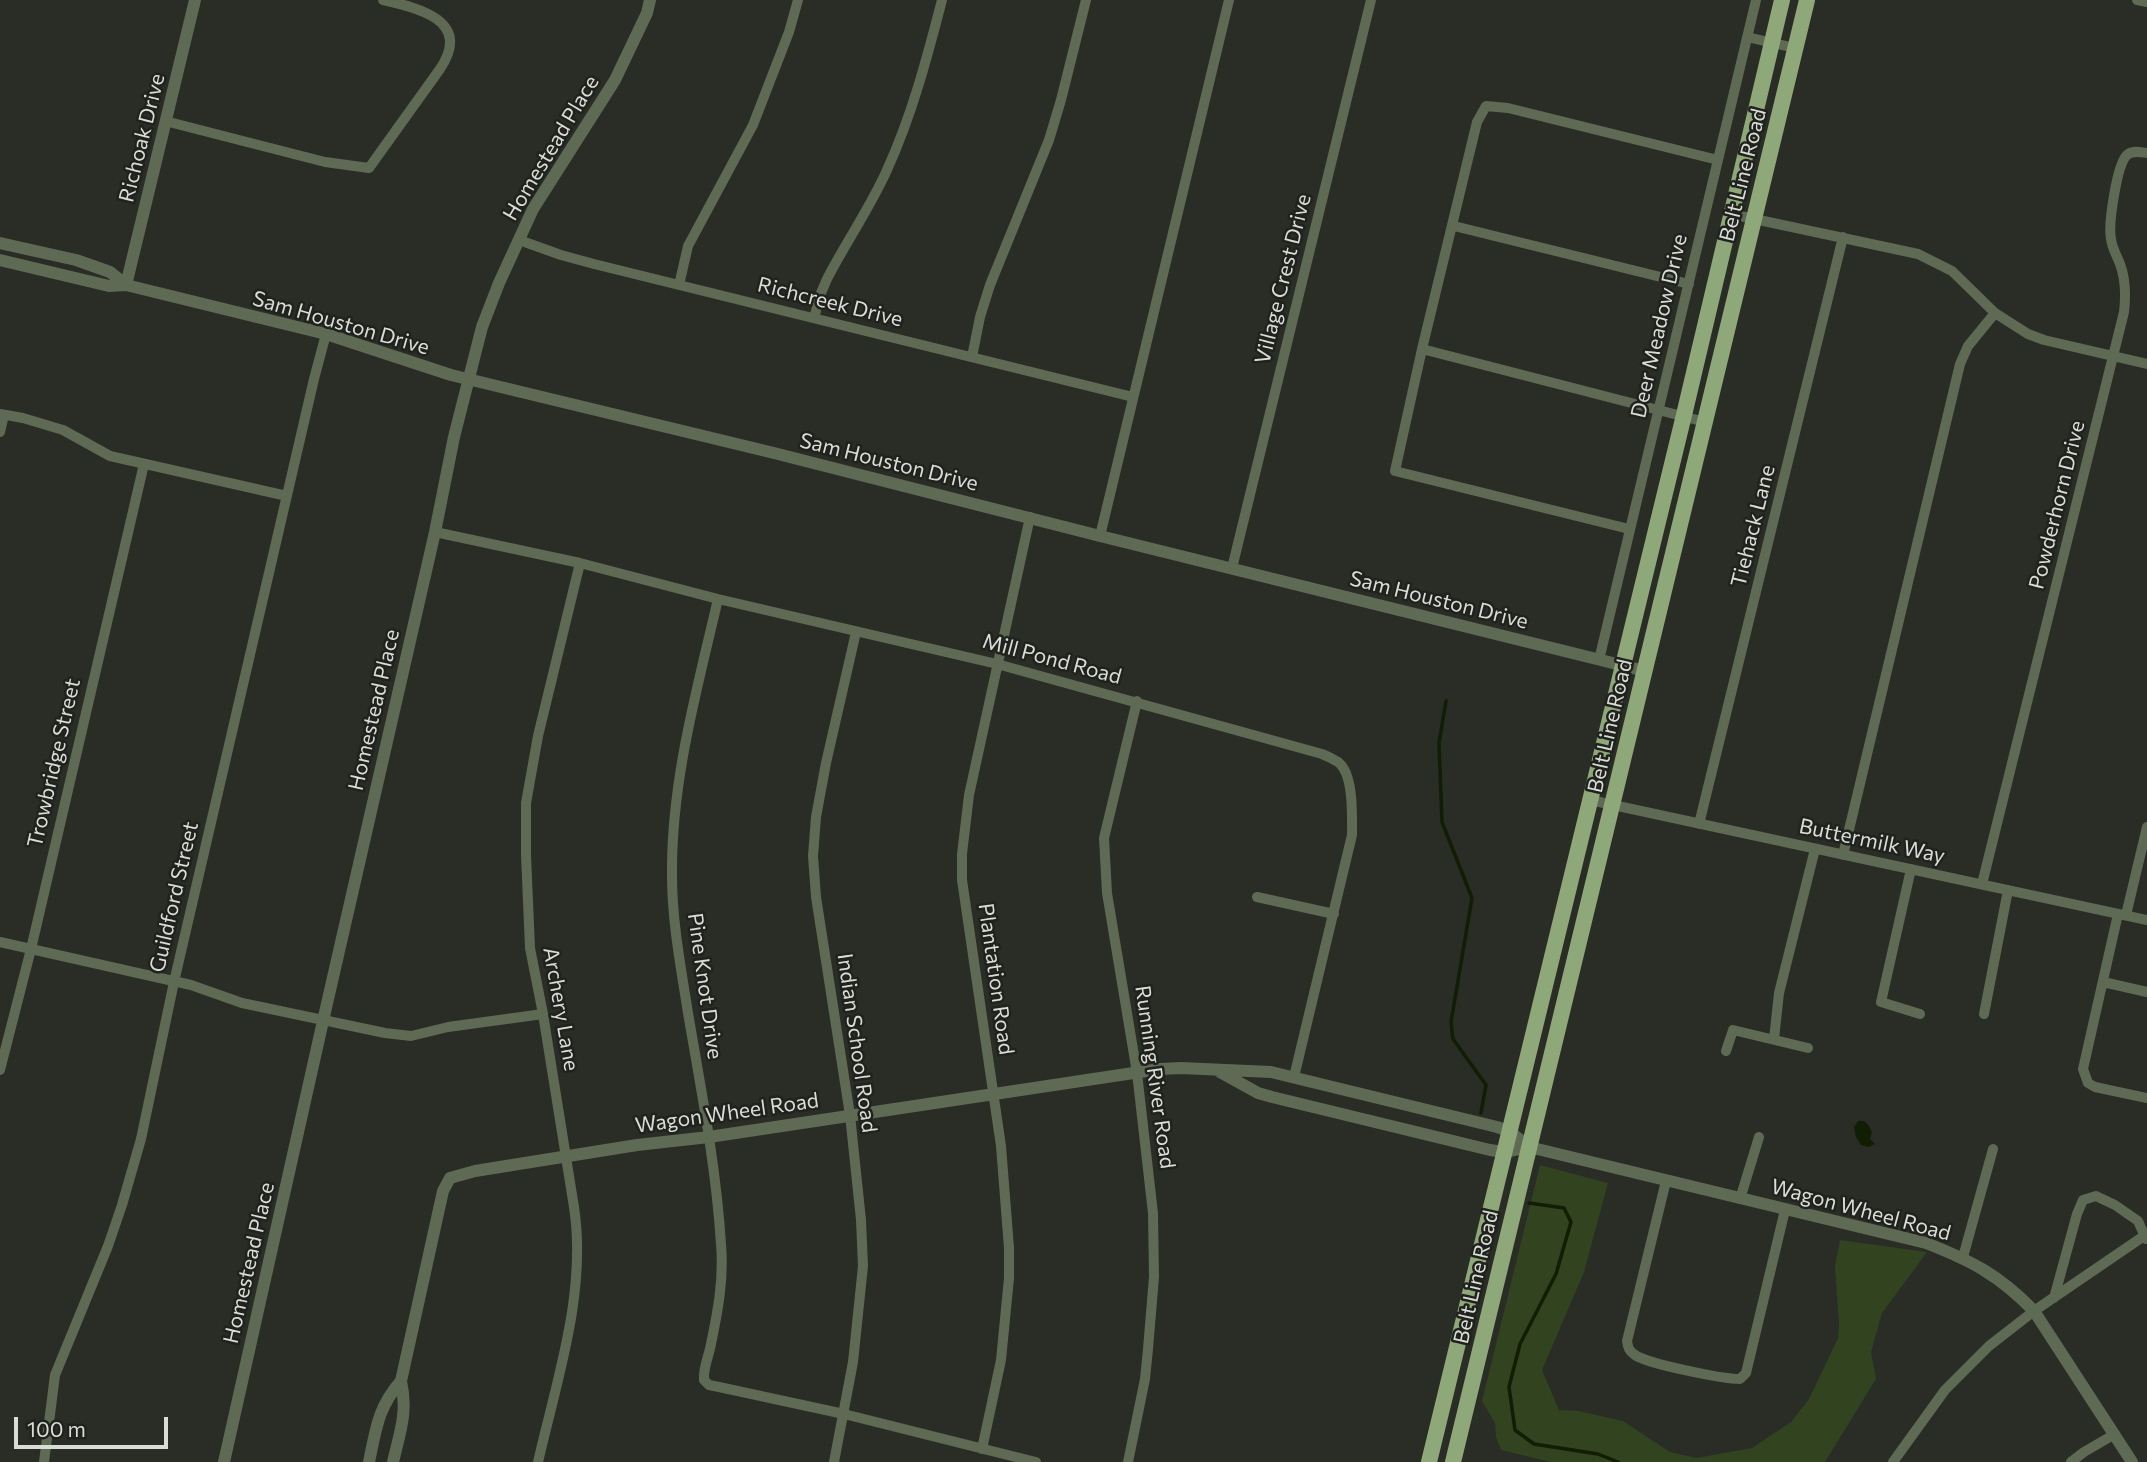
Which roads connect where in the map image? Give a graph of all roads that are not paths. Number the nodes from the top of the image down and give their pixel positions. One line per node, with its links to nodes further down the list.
1 (195, 0): 17 (street, Richoak Drive)
2 (383, 0): 17 (street)
3 (650, 0): 24 (street, Homestead Place)
4 (797, 0): 29 (street)
5 (942, 0): 31 (street)
6 (1086, 0): 35 (street)
7 (1229, 0): 38 (street)
8 (1371, 0): 51 (street, Village Crest Drive)
9 (1756, 0): 14 (street, Deer Meadow Drive)
10 (1782, 0): 15 (main road, Belt Line Road)
11 (1807, 0): 16 (main road, Belt Line Road)
12 (2137, 0): 13 (street)
13 (2147, 2)
14 (1747, 37): 15 (street); 19 (street, Deer Meadow Drive)
15 (1772, 43): 16 (street); 20 (main road, Belt Line Road)
16 (1796, 48): 21 (main road, Belt Line Road)
17 (165, 121): 28 (street, Richoak Drive)
18 (2147, 153): 34 (street, Powderhorn Drive)
19 (1718, 160): 22 (street); 27 (street, Deer Meadow Drive)
20 (1731, 214): 21 (street); 41 (main road, Belt Line Road)
21 (1753, 219): 23 (street); 42 (main road, Belt Line Road)
22 (1454, 226): 27 (street); 33 (street)
23 (1843, 237): 30 (street); 61 (street, Tiehack Lane)
24 (519, 240): 29 (street, Richcreek Drive); 37 (street, Homestead Place)
25 (0, 243): 28 (street, Sam Houston Drive)
26 (0, 260): 28 (street, Sam Houston Drive)
27 (1689, 284): 39 (street, Deer Meadow Drive)
28 (126, 285): 32 (street, Sam Houston Drive)
29 (679, 285): 31 (street, Richcreek Drive)
30 (1995, 313): 34 (street); 64 (street)
31 (814, 318): 35 (street, Richcreek Drive)
32 (326, 334): 37 (street, Sam Houston Drive); 45 (street, Guildford Street)
33 (1422, 349): 39 (street); 47 (street)
34 (2114, 356): 36 (street); 66 (street, Powderhorn Drive)
35 (972, 357): 38 (street, Richcreek Drive)
36 (2147, 363)
37 (468, 379): 46 (street, Sam Houston Drive); 48 (street, Homestead Place)
38 (1133, 397): 49 (street)
39 (1659, 410): 41 (street); 47 (street, Deer Meadow Drive)
40 (2, 414): 43 (street); 44 (street)
41 (1684, 415): 42 (street); 56 (main road, Belt Line Road)
42 (1705, 422): 57 (main road, Belt Line Road)
43 (0, 432)
44 (144, 464): 45 (street); 73 (street, Trowbridge Street)
45 (287, 496): 75 (street, Guildford Street)
46 (1030, 517): 49 (street, Sam Houston Drive); 55 (street, Plantation Road)
47 (1629, 529): 54 (street, Deer Meadow Drive)
48 (435, 532): 50 (street, Mill Pond Road); 82 (street, Homestead Place)
49 (1100, 536): 51 (street, Sam Houston Drive)
50 (580, 563): 52 (street, Mill Pond Road); 79 (street, Archery Lane)
51 (1232, 568): 54 (street, Sam Houston Drive)
52 (718, 598): 53 (street, Mill Pond Road); 97 (street, Pine Knot Drive)
53 (856, 632): 55 (street, Mill Pond Road); 94 (street, Indian School Road)
54 (1599, 660): 56 (street, Sam Houston Drive)
55 (998, 664): 58 (street, Mill Pond Road); 90 (street, Plantation Road)
56 (1623, 666): 57 (street, Sam Houston Drive); 59 (main road, Belt Line Road)
57 (1645, 671): 60 (main road, Belt Line Road)
58 (1137, 701): 69 (street, Mill Pond Road); 88 (street, Running River Road)
59 (1590, 800): 60 (street, Buttermilk Way); 74 (main road, Belt Line Road)
60 (1613, 806): 61 (street, Buttermilk Way); 76 (main road, Belt Line Road)
61 (1699, 824): 63 (street, Buttermilk Way)
62 (2147, 827): 70 (street)
63 (1815, 849): 64 (street, Buttermilk Way); 83 (street)
64 (1843, 855): 65 (street, Buttermilk Way)
65 (1911, 869): 66 (street, Buttermilk Way); 80 (street)
66 (1982, 884): 67 (street, Buttermilk Way)
67 (2008, 890): 70 (street, Buttermilk Way); 81 (street)
68 (1257, 897): 69 (street)
69 (1334, 914): 89 (street, Mill Pond Road)
70 (2122, 915): 71 (street, Buttermilk Way); 77 (street)
71 (2147, 920)
72 (0, 942): 73 (street)
73 (31, 949): 75 (street); 86 (street, Trowbridge Street)
74 (1548, 977): 76 (main road); 95 (main road, Belt Line Road)
75 (174, 982): 82 (street); 114 (street, Guildford Street)
76 (1570, 982): 99 (main road, Belt Line Road)
77 (2103, 982): 78 (street); 91 (street)
78 (2147, 992)
79 (543, 1014): 82 (street); 102 (street, Archery Lane)
80 (1920, 1014)
81 (1984, 1014)
82 (323, 1021): 115 (street, Homestead Place)
83 (1774, 1039): 84 (street); 85 (street)
84 (1808, 1048)
85 (1726, 1051)
86 (0, 1070)
87 (1217, 1070): 88 (street, Wagon Wheel Road); 89 (street, Wagon Wheel Road); 92 (street, Wagon Wheel Road)
88 (1137, 1073): 90 (street, Wagon Wheel Road); 121 (street, Running River Road)
89 (1294, 1077): 92 (street); 93 (street, Wagon Wheel Road)
90 (994, 1096): 94 (street, Wagon Wheel Road); 113 (street, Plantation Road)
91 (2147, 1098)
92 (1288, 1101): 96 (street, Wagon Wheel Road)
93 (1439, 1113): 95 (street, Wagon Wheel Road); 96 (street)
94 (850, 1115): 97 (street, Wagon Wheel Road); 111 (street, Indian School Road)
95 (1509, 1131): 99 (street, Wagon Wheel Road); 101 (main road, Belt Line Road)
96 (1433, 1136): 101 (street, Wagon Wheel Road)
97 (709, 1137): 102 (street, Wagon Wheel Road); 111 (street, Pine Knot Drive)
98 (1759, 1137): 104 (street)
99 (1529, 1147): 101 (street, Wagon Wheel Road); 103 (street, Wagon Wheel Road); 123 (main road, Belt Line Road)
100 (1993, 1149): 107 (street)
101 (1504, 1152): 122 (main road, Belt Line Road)
102 (566, 1158): 110 (street, Wagon Wheel Road); 118 (street, Archery Lane)
103 (1666, 1181): 104 (street, Wagon Wheel Road); 105 (street)
104 (1740, 1199): 105 (street, Wagon Wheel Road)
105 (1785, 1209): 107 (street, Wagon Wheel Road)
106 (2145, 1238): 108 (street); 108 (street)
107 (1963, 1258): 109 (street, Wagon Wheel Road)
108 (2054, 1298): 109 (street)
109 (2034, 1311): 112 (street, Wagon Wheel Road); 124 (street)
110 (401, 1381): 116 (street, Wagon Wheel Road); 117 (street, Wagon Wheel Road)
111 (844, 1414): 113 (street); 119 (street, Indian School Road)
112 (2115, 1434): 125 (street); 126 (street, Wagon Wheel Road)
113 (982, 1449): 120 (street)
114 (44, 1462)
115 (225, 1462)
116 (369, 1462)
117 (393, 1462)
118 (538, 1462)
119 (834, 1462)
120 (1036, 1462)
121 (1128, 1462)
122 (1429, 1462)
123 (1452, 1462)
124 (1893, 1462)
125 (2071, 1462)
126 (2132, 1462)

